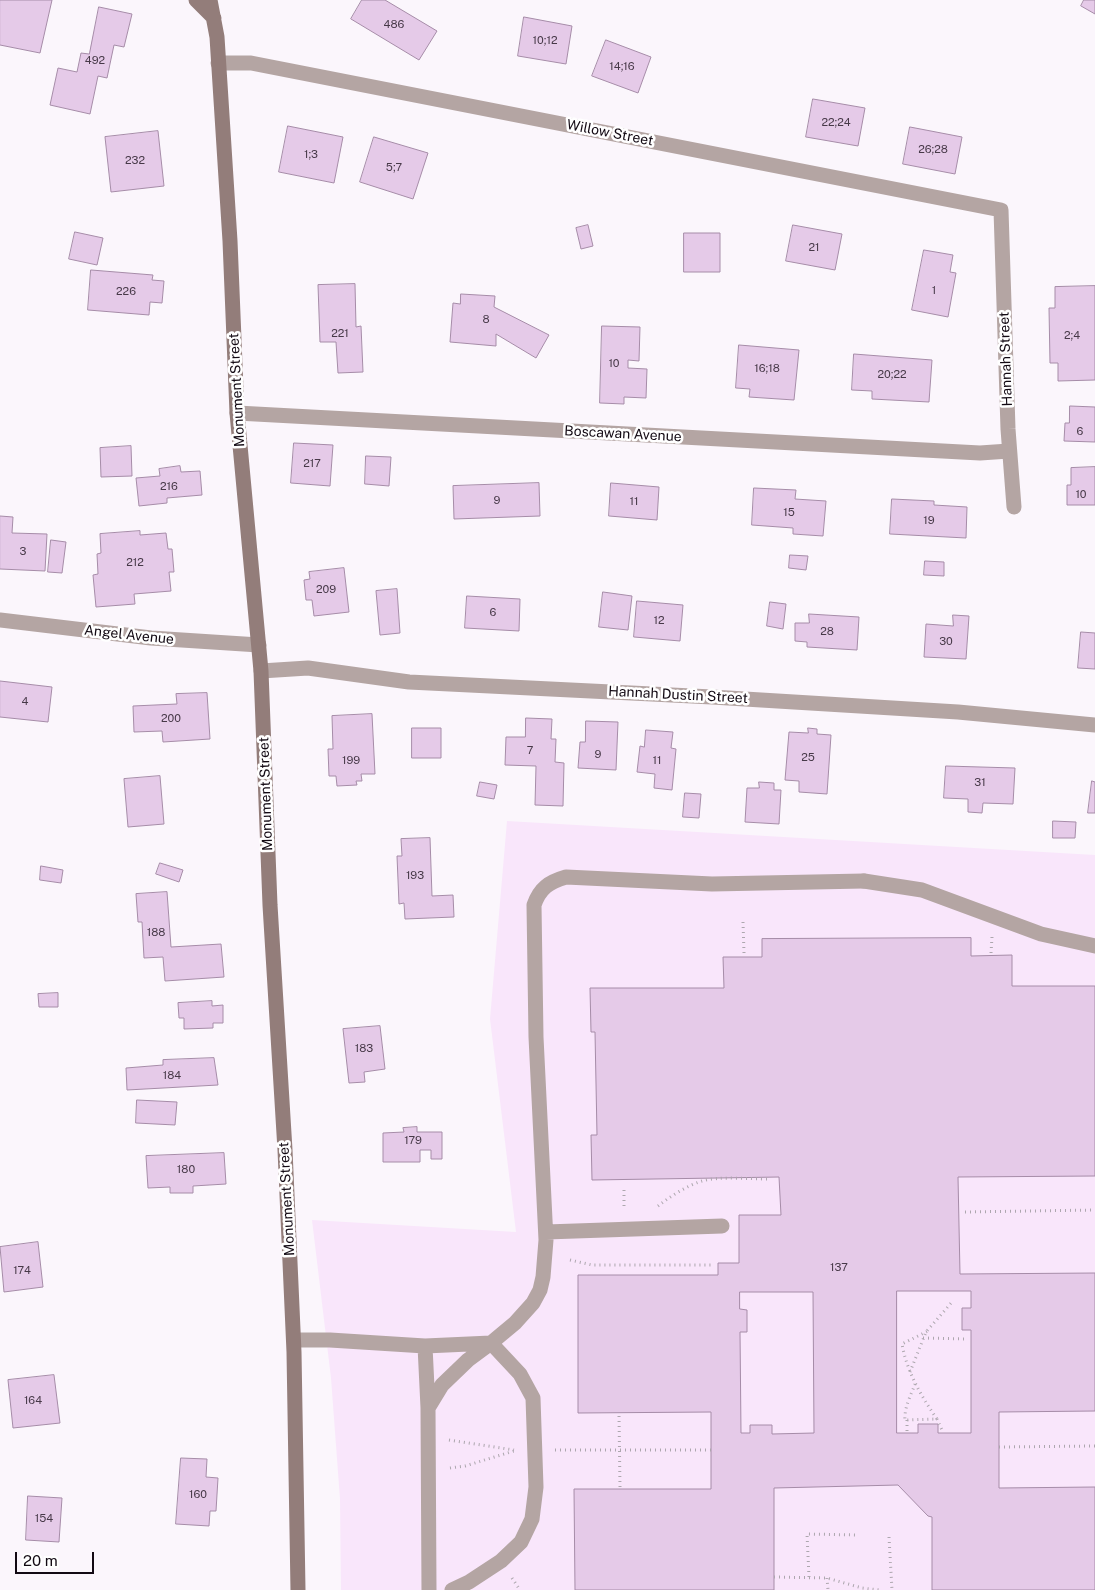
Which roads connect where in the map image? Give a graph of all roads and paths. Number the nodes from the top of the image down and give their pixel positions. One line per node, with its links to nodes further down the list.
1 (196, 0): 4 (main road)
2 (210, 0): 4 (main road, Monument Street)
3 (218, 0): 4 (main road)
4 (214, 18): 5 (main road, Monument Street)
5 (218, 63): 6 (street, Willow Street); 7 (main road, Monument Street)
6 (1001, 210): 8 (street, Hannah Street)
7 (237, 413): 8 (street, Boscawan Avenue); 11 (main road, Monument Street)
8 (1010, 451): 9 (street, Hannah Street)
9 (1014, 508)
10 (0, 620): 11 (street, Angel Avenue)
11 (259, 646): 12 (main road, Monument Street)
12 (260, 670): 13 (street, Hannah Dustin Street); 31 (main road, Monument Street)
13 (1095, 725)
14 (743, 922): 16 (path)
15 (1095, 946): 24 (street)
16 (744, 952)
17 (769, 1179): 19 (path)
18 (624, 1190): 21 (path)
19 (654, 1210)
20 (1095, 1210): 22 (path)
21 (624, 1212)
22 (965, 1212)
23 (722, 1226): 24 (street)
24 (546, 1232): 32 (street)
25 (570, 1260): 26 (path)
26 (713, 1265)
27 (952, 1302): 28 (path)
28 (928, 1331): 29 (path); 34 (path)
29 (923, 1338): 30 (path); 34 (path)
30 (966, 1339)
31 (294, 1340): 33 (street); 56 (main road, Monument Street)
32 (492, 1343): 33 (street); 36 (street); 58 (street)
33 (425, 1346): 36 (street)
34 (910, 1373): 35 (path)
35 (916, 1384): 38 (path); 39 (path)
36 (428, 1408): 57 (street)
37 (619, 1416): 47 (path)
38 (937, 1419): 39 (path); 40 (path)
39 (907, 1420): 41 (path)
40 (942, 1430)
41 (907, 1431)
42 (449, 1440): 48 (path)
43 (1095, 1446): 44 (path)
44 (999, 1447)
45 (555, 1450): 47 (path)
46 (711, 1450): 47 (path)
47 (620, 1451): 49 (path)
48 (450, 1468)
49 (620, 1487)
50 (857, 1535): 54 (path)
51 (889, 1537): 62 (path)
52 (509, 1574): 59 (path)
53 (774, 1577): 54 (path)
54 (809, 1577): 55 (path)
55 (827, 1578): 60 (path); 61 (path)
56 (298, 1590)
57 (429, 1590)
58 (452, 1590)
59 (520, 1590)
60 (828, 1590)
61 (880, 1590)
62 (892, 1590)

